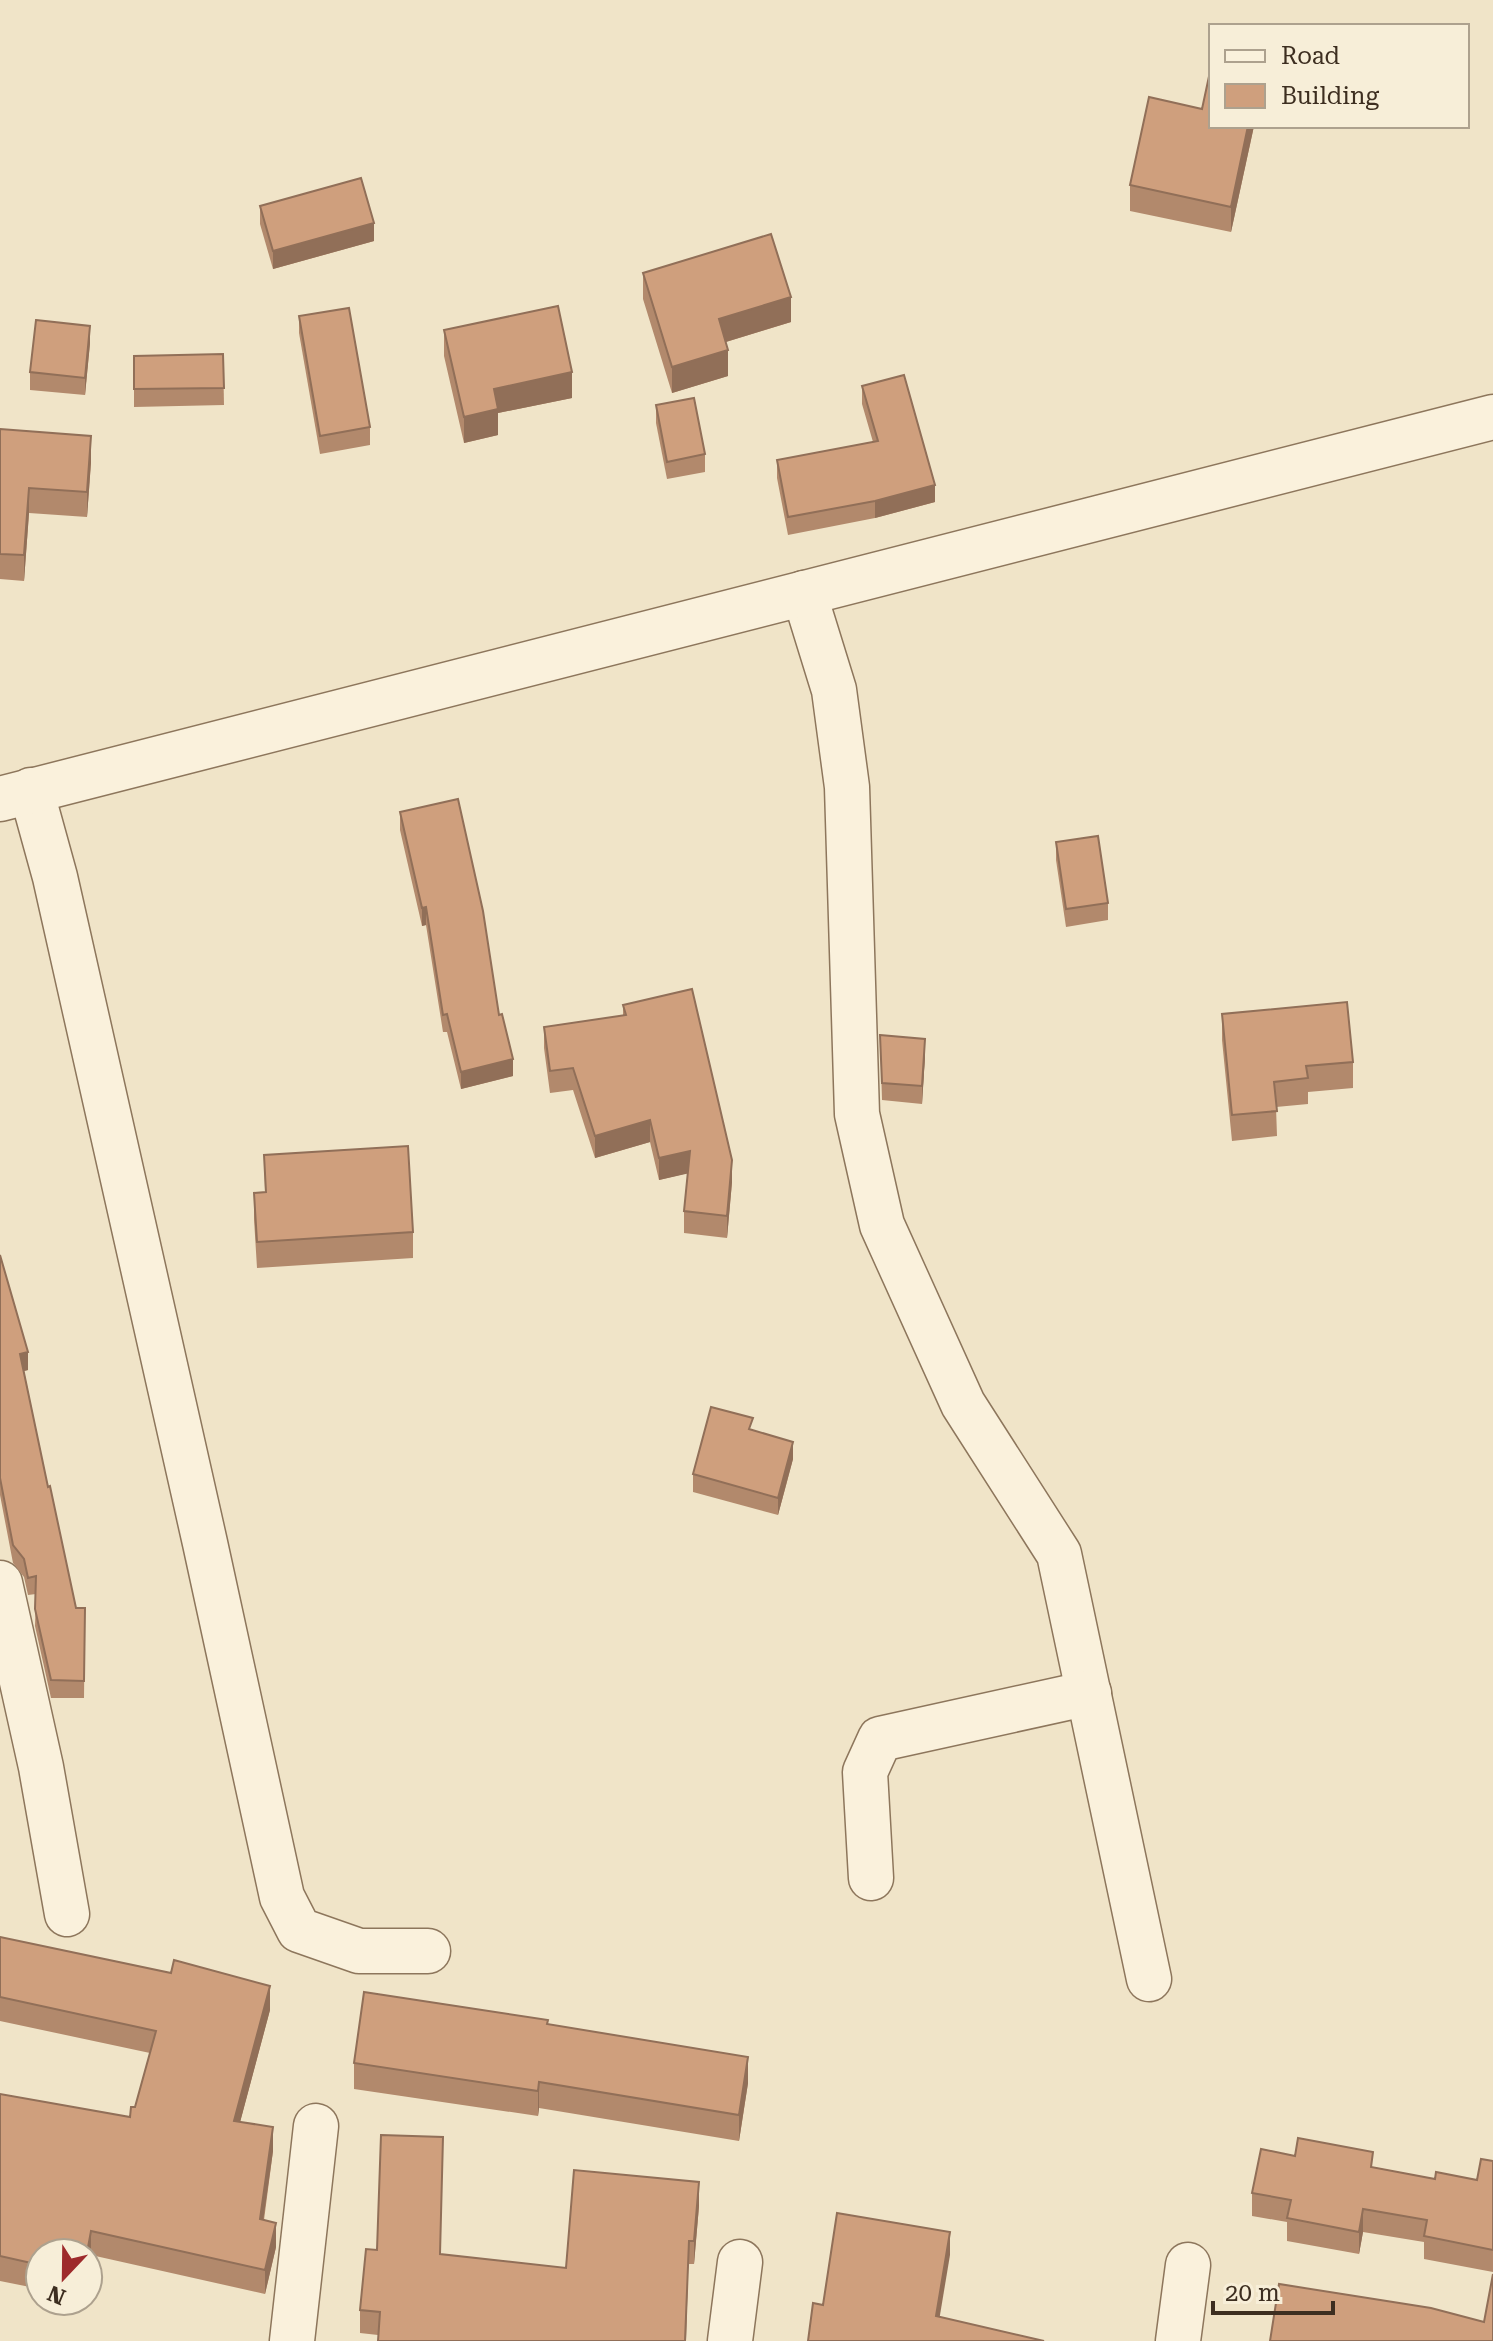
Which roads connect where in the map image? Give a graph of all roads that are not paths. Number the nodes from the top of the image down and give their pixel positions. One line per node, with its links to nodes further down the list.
1 (1493, 417): 2 (street)
2 (804, 593): 3 (street); 5 (street)
3 (15, 794): 8 (street)
4 (0, 1583): 7 (street)
5 (1089, 1693): 6 (street); 9 (street)
6 (871, 1878)
7 (67, 1914)
8 (428, 1951)
9 (1149, 1979)
10 (316, 2126): 13 (street)
11 (740, 2262): 14 (street)
12 (1188, 2265): 15 (street)
13 (292, 2341)
14 (730, 2341)
15 (1178, 2341)

